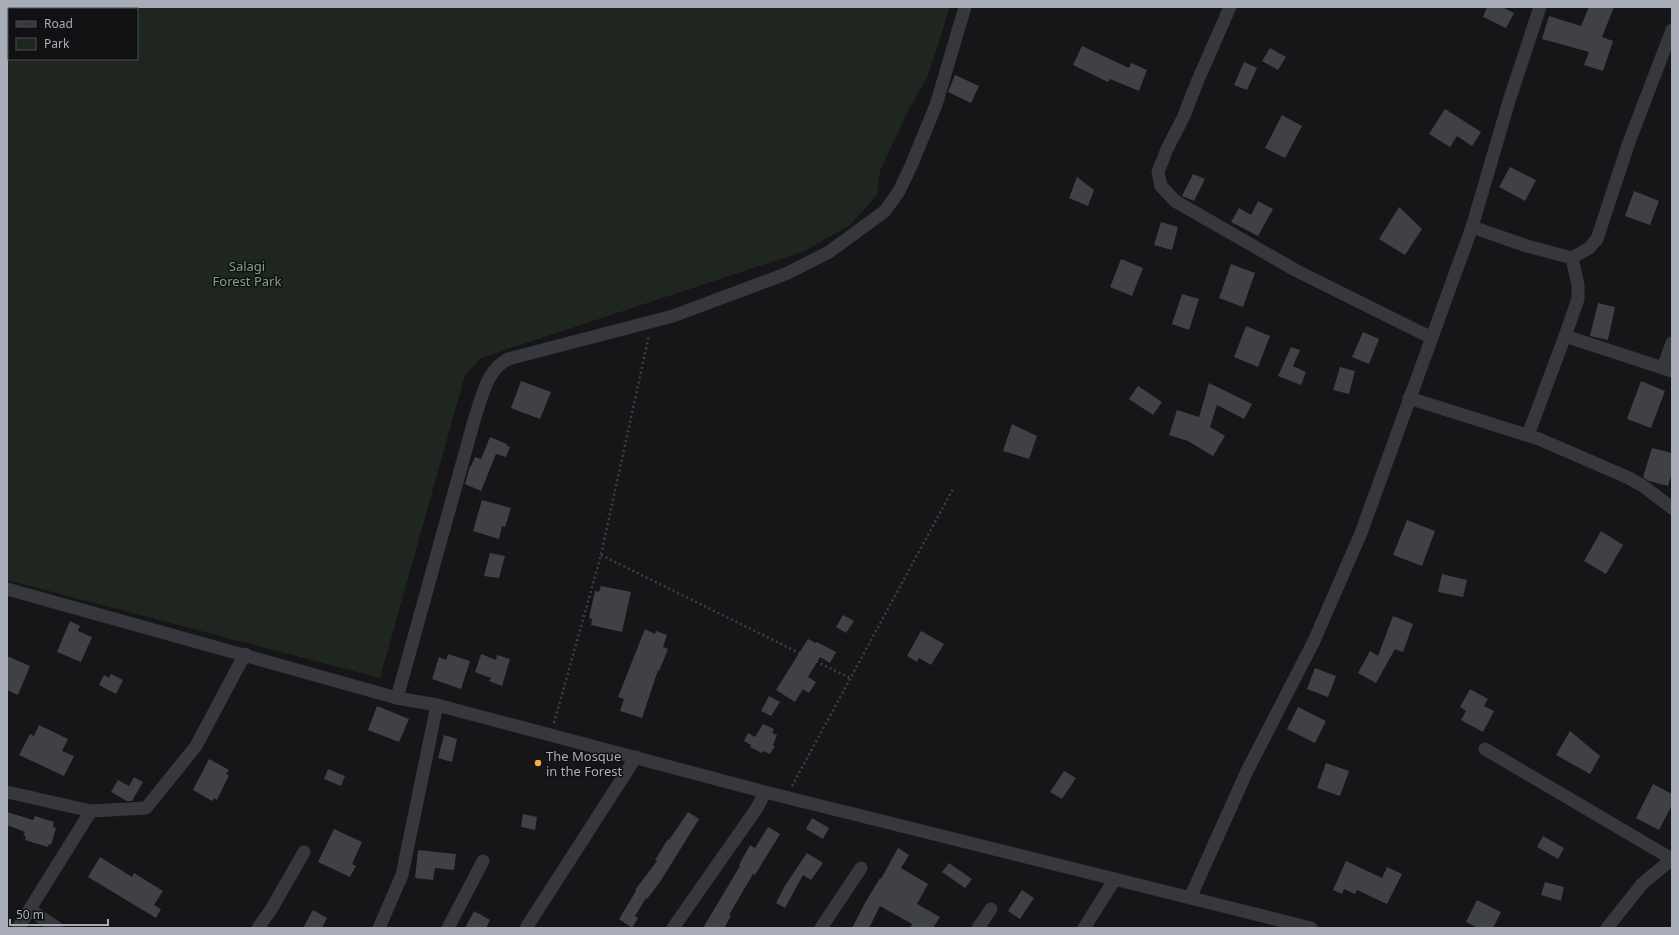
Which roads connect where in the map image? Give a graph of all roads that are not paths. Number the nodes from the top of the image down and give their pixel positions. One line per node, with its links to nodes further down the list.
1 (965, 7): 16 (street)
2 (1230, 7): 8 (street)
3 (1540, 7): 5 (street)
4 (1672, 30): 6 (street)
5 (1472, 227): 6 (street); 8 (street)
6 (1572, 258): 7 (street)
7 (1566, 336): 10 (street); 12 (street)
8 (1432, 338): 11 (street)
9 (1672, 343): 10 (street)
10 (1667, 370)
11 (1409, 398): 12 (street); 28 (street)
12 (1528, 435): 13 (street)
13 (1672, 508)
14 (7, 589): 15 (street)
15 (245, 654): 16 (street); 22 (street)
16 (397, 698): 17 (street)
17 (436, 705): 19 (street); 35 (street)
18 (1485, 749): 24 (street)
19 (636, 757): 21 (street); 37 (street)
20 (7, 792): 22 (street)
21 (765, 792): 27 (street); 38 (street)
22 (91, 811): 29 (street)
23 (304, 852): 34 (street)
24 (1672, 859): 42 (street)
25 (483, 860): 36 (street)
26 (861, 868): 39 (street)
27 (1115, 879): 28 (street); 41 (street)
28 (1190, 898): 31 (street)
29 (30, 910): 32 (street); 33 (street)
30 (991, 910): 40 (street)
31 (1303, 927)
32 (18, 928)
33 (57, 928)
34 (258, 928)
35 (379, 928)
36 (448, 928)
37 (526, 928)
38 (673, 928)
39 (821, 928)
40 (978, 928)
41 (1084, 928)
42 (1607, 928)

